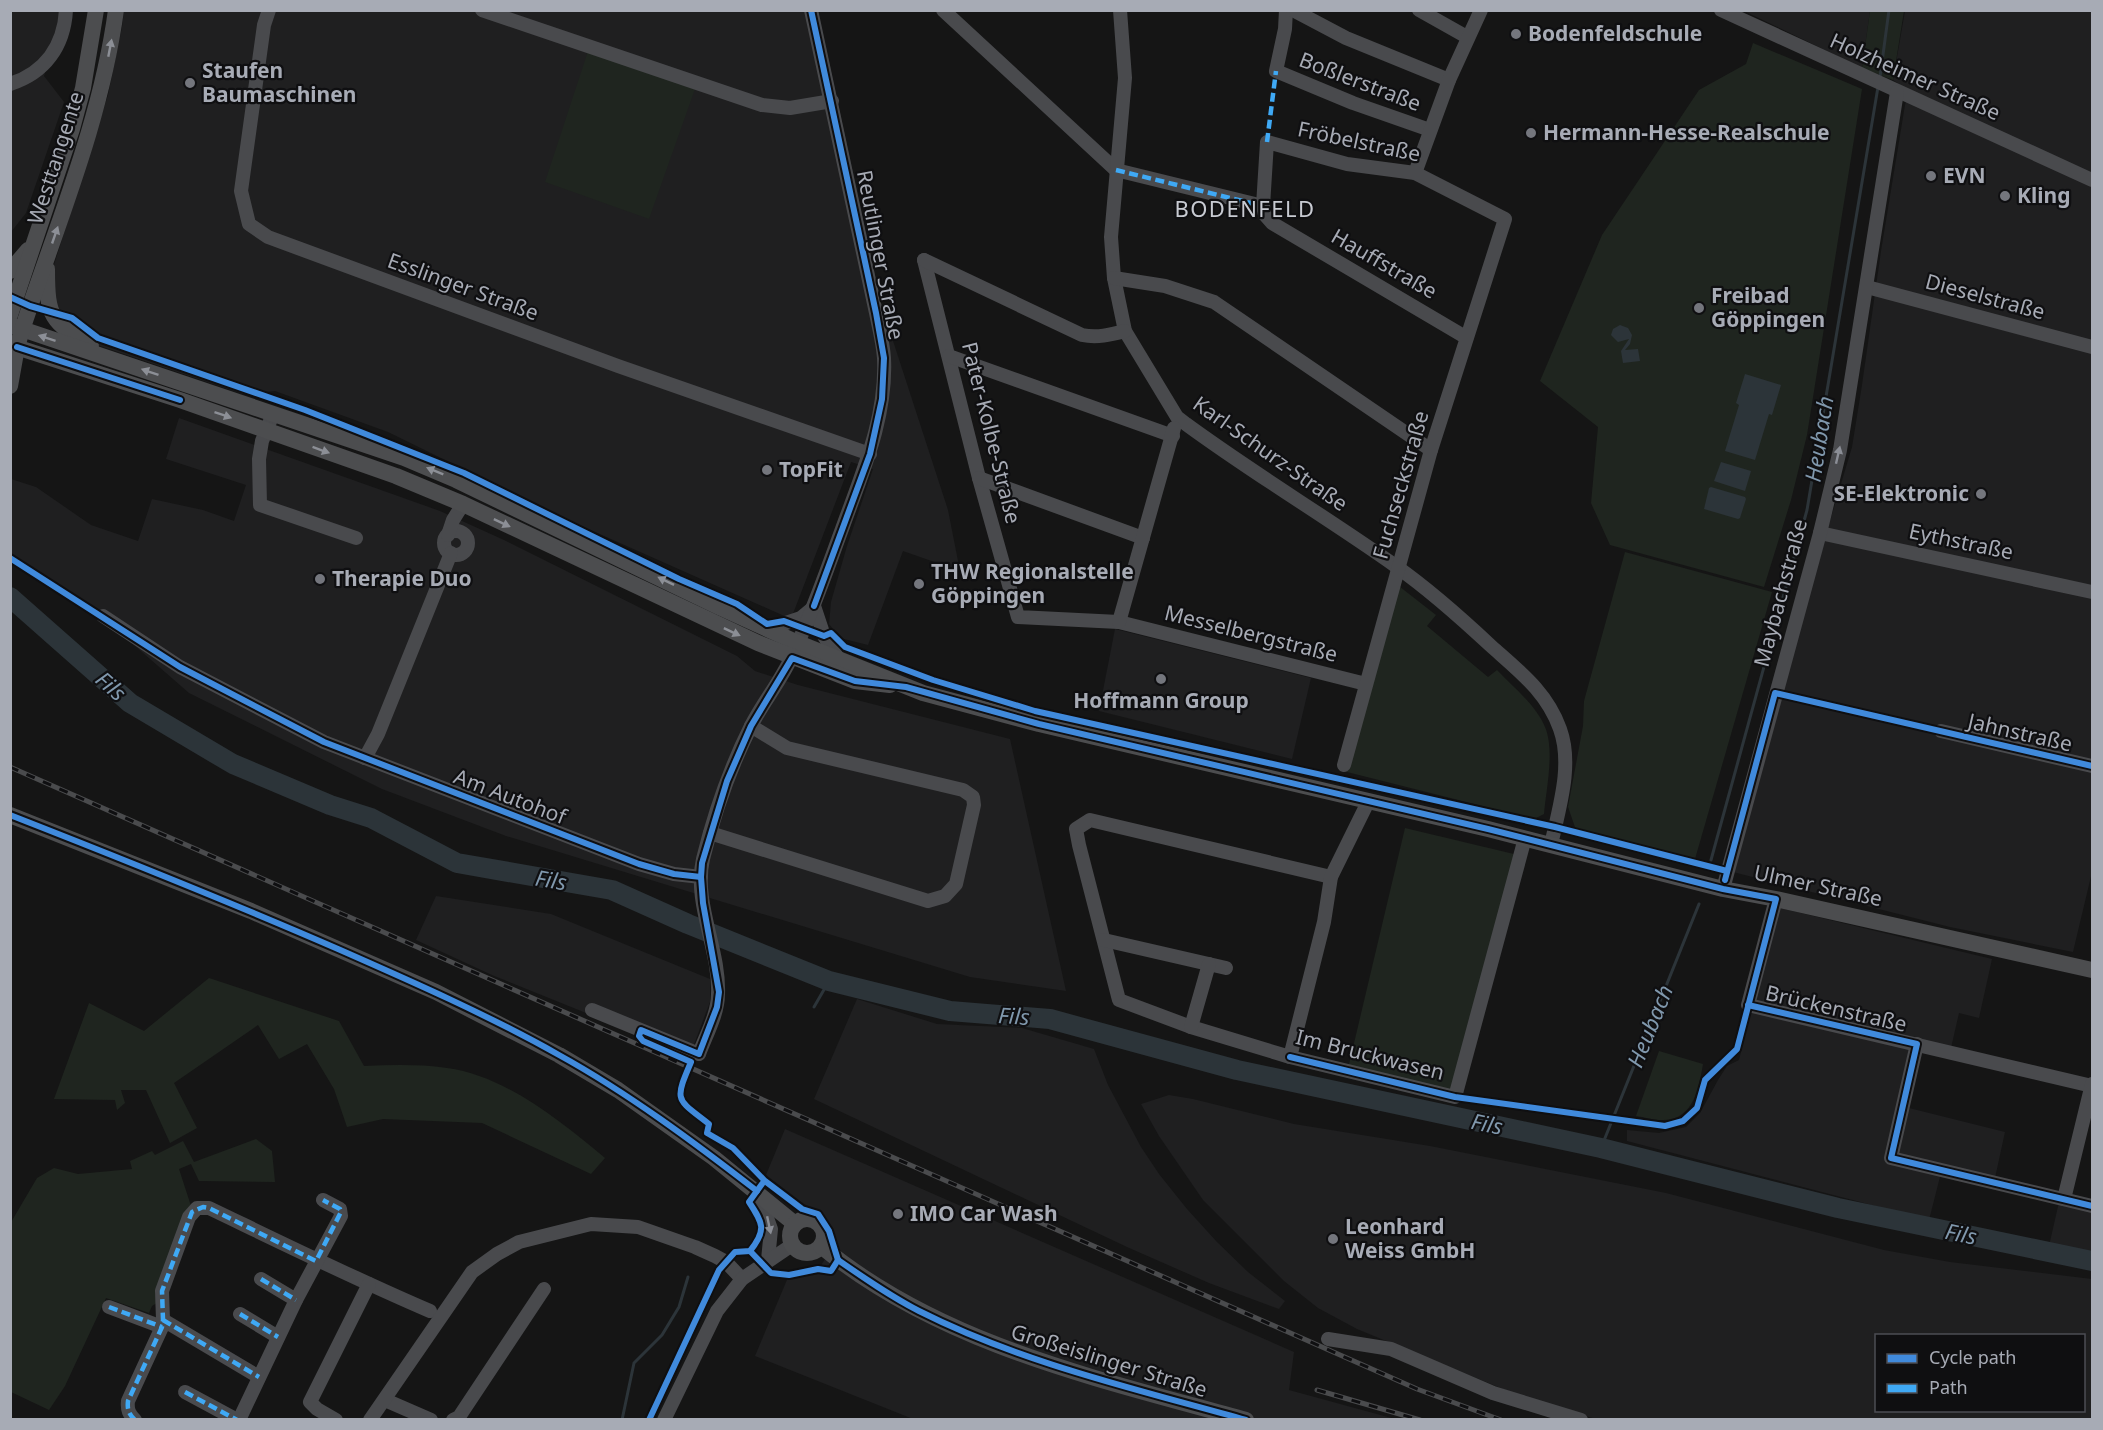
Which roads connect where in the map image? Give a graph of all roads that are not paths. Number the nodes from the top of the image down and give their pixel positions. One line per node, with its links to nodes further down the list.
1 (66, 10): 16 (street)
2 (96, 10): 25 (main road, Westtangente)
3 (116, 10): 26 (main road, Westtangente, one-way to 3)
4 (269, 10): 44 (street, Esslinger Straße)
5 (482, 10): 18 (street)
6 (811, 10): 18 (street, Reutlinger Straße)
7 (943, 10): 20 (street)
8 (1119, 10): 20 (street, Karl-Schurz-Straße)
9 (1286, 10): 19 (street, Boßlerstraße)
10 (1293, 10): 15 (street)
11 (1419, 10): 14 (street)
12 (1480, 10): 14 (street)
13 (1721, 10): 17 (street, Holzheimer Straße)
14 (1467, 37): 15 (street)
15 (1449, 80): 19 (street)
16 (10, 84)
17 (1893, 90): 22 (street, Holzheimer Straße); 29 (street, Maybachstraße)
18 (831, 101): 44 (street, Reutlinger Straße)
19 (1430, 130): 21 (street)
20 (1116, 170): 23 (street); 28 (street, Karl-Schurz-Straße)
21 (1415, 173): 23 (street, Fröbelstraße); 24 (street, Fröbelstraße)
22 (2092, 180)
23 (1263, 206): 33 (street, Hauffstraße)
24 (1506, 219): 33 (street, Fuchseckstraße)
25 (32, 245): 27 (main road); 30 (main road, Westtangente)
26 (47, 258): 31 (main road, Westtangente); 37 (main road)
27 (10, 271)
28 (1114, 278): 32 (street, Karl-Schurz-Straße); 43 (street)
29 (1867, 287): 35 (street, Dieselstraße); 47 (street, Maybachstraße, one-way to 29)
30 (10, 315)
31 (16, 327): 34 (main road, Westtangente); 37 (main road, one-way to 31)
32 (1125, 331): 36 (street, Pater-Kolbe-Straße); 40 (street, Karl-Schurz-Straße)
33 (1467, 338): 43 (street, Fuchseckstraße)
34 (14, 346): 38 (main road, Westtangente); 41 (main road, Ulmer Straße, one-way to 41)
35 (2092, 347)
36 (949, 356): 42 (street); 45 (street, Pater-Kolbe-Straße)
37 (112, 359): 39 (main road, Ulmer Straße, one-way to 37)
38 (10, 386)
39 (273, 414): 41 (street); 58 (main road, Ulmer Straße, one-way to 39)
40 (1177, 417): 42 (street); 52 (street, Karl-Schurz-Straße)
41 (266, 430): 46 (main road, Ulmer Straße, one-way to 46); 49 (street)
42 (1173, 436): 50 (street)
43 (1431, 450): 52 (street, Fuchseckstraße)
44 (870, 454): 54 (street, Reutlinger Straße)
45 (979, 478): 50 (street); 56 (street, Pater-Kolbe-Straße)
46 (464, 504): 48 (street); 59 (main road, Ulmer Straße, one-way to 59)
47 (1820, 533): 53 (street, Eythstraße); 75 (street, Maybachstraße)
48 (448, 535): 51 (street); 51 (street)
49 (356, 538)
50 (1143, 538): 57 (street)
51 (451, 553): 65 (street)
52 (1398, 568): 61 (street, Fuchseckstraße); 72 (street, Karl-Schurz-Straße)
53 (2092, 592)
54 (814, 606): 58 (street); 59 (street, Reutlinger Straße); 60 (street)
55 (103, 616): 65 (street, Am Autohof)
56 (1018, 617): 57 (street, Messelbergstraße)
57 (1119, 622): 61 (street, Messelbergstraße)
58 (768, 629): 59 (main road, Ulmer Straße)
59 (795, 650): 60 (main road, Ulmer Straße); 62 (main road, Ulmer Straße); 63 (street)
60 (838, 658): 62 (main road, Ulmer Straße)
61 (1366, 684): 66 (street, Fuchseckstraße)
62 (906, 687): 68 (main road, Ulmer Straße)
63 (751, 726): 70 (street); 70 (street)
64 (1941, 731): 67 (street, Jahnstraße)
65 (365, 758): 73 (street, Am Autohof)
66 (1344, 765)
67 (2092, 766)
68 (1368, 802): 71 (main road, Ulmer Straße); 74 (street)
69 (10, 814): 86 (main road)
70 (710, 833): 73 (street)
71 (1525, 838): 72 (main road, Ulmer Straße); 84 (street, Im Bruckwasen)
72 (1551, 845): 75 (main road, Ulmer Straße)
73 (701, 877): 81 (street)
74 (1331, 877): 77 (street, Im Bruckwasen); 84 (street)
75 (1723, 889): 76 (main road, Ulmer Straße)
76 (1776, 899): 80 (main road, Ulmer Straße); 83 (street, Brückenstraße)
77 (1104, 940): 78 (street); 82 (street, Im Bruckwasen)
78 (1209, 964): 79 (street); 82 (street)
79 (1226, 968)
80 (2092, 970)
81 (592, 1010)
82 (1191, 1027): 84 (street, Im Bruckwasen)
83 (1917, 1044): 85 (street, Brückenstraße); 87 (street)
84 (1290, 1057)
85 (2092, 1085): 87 (street)
86 (757, 1191): 90 (main road); 93 (street, one-way to 93)
87 (2064, 1199): 89 (street)
88 (323, 1200): 94 (street)
89 (2092, 1206)
90 (795, 1224): 91 (main road); 92 (main road)
91 (792, 1245): 92 (main road); 93 (street)
92 (821, 1246): 116 (main road, Großeislinger Straße)
93 (768, 1260): 96 (street)
94 (316, 1261): 97 (street); 99 (street); 103 (street)
95 (261, 1279): 99 (street)
96 (742, 1279): 108 (street); 115 (street)
97 (369, 1284): 101 (street); 111 (street)
98 (544, 1289): 114 (street)
99 (296, 1300): 104 (street)
100 (109, 1307): 103 (street)
101 (430, 1311)
102 (240, 1314): 104 (street)
103 (163, 1323): 106 (street); 109 (street)
104 (278, 1336): 106 (street)
105 (1328, 1339): 117 (street)
106 (259, 1377): 110 (street)
107 (185, 1392): 110 (street)
108 (385, 1400): 112 (street); 113 (street)
109 (135, 1419)
110 (238, 1419)
111 (336, 1419)
112 (370, 1419)
113 (431, 1419)
114 (453, 1419)
115 (664, 1419)
116 (1246, 1419)
117 (1581, 1419)

